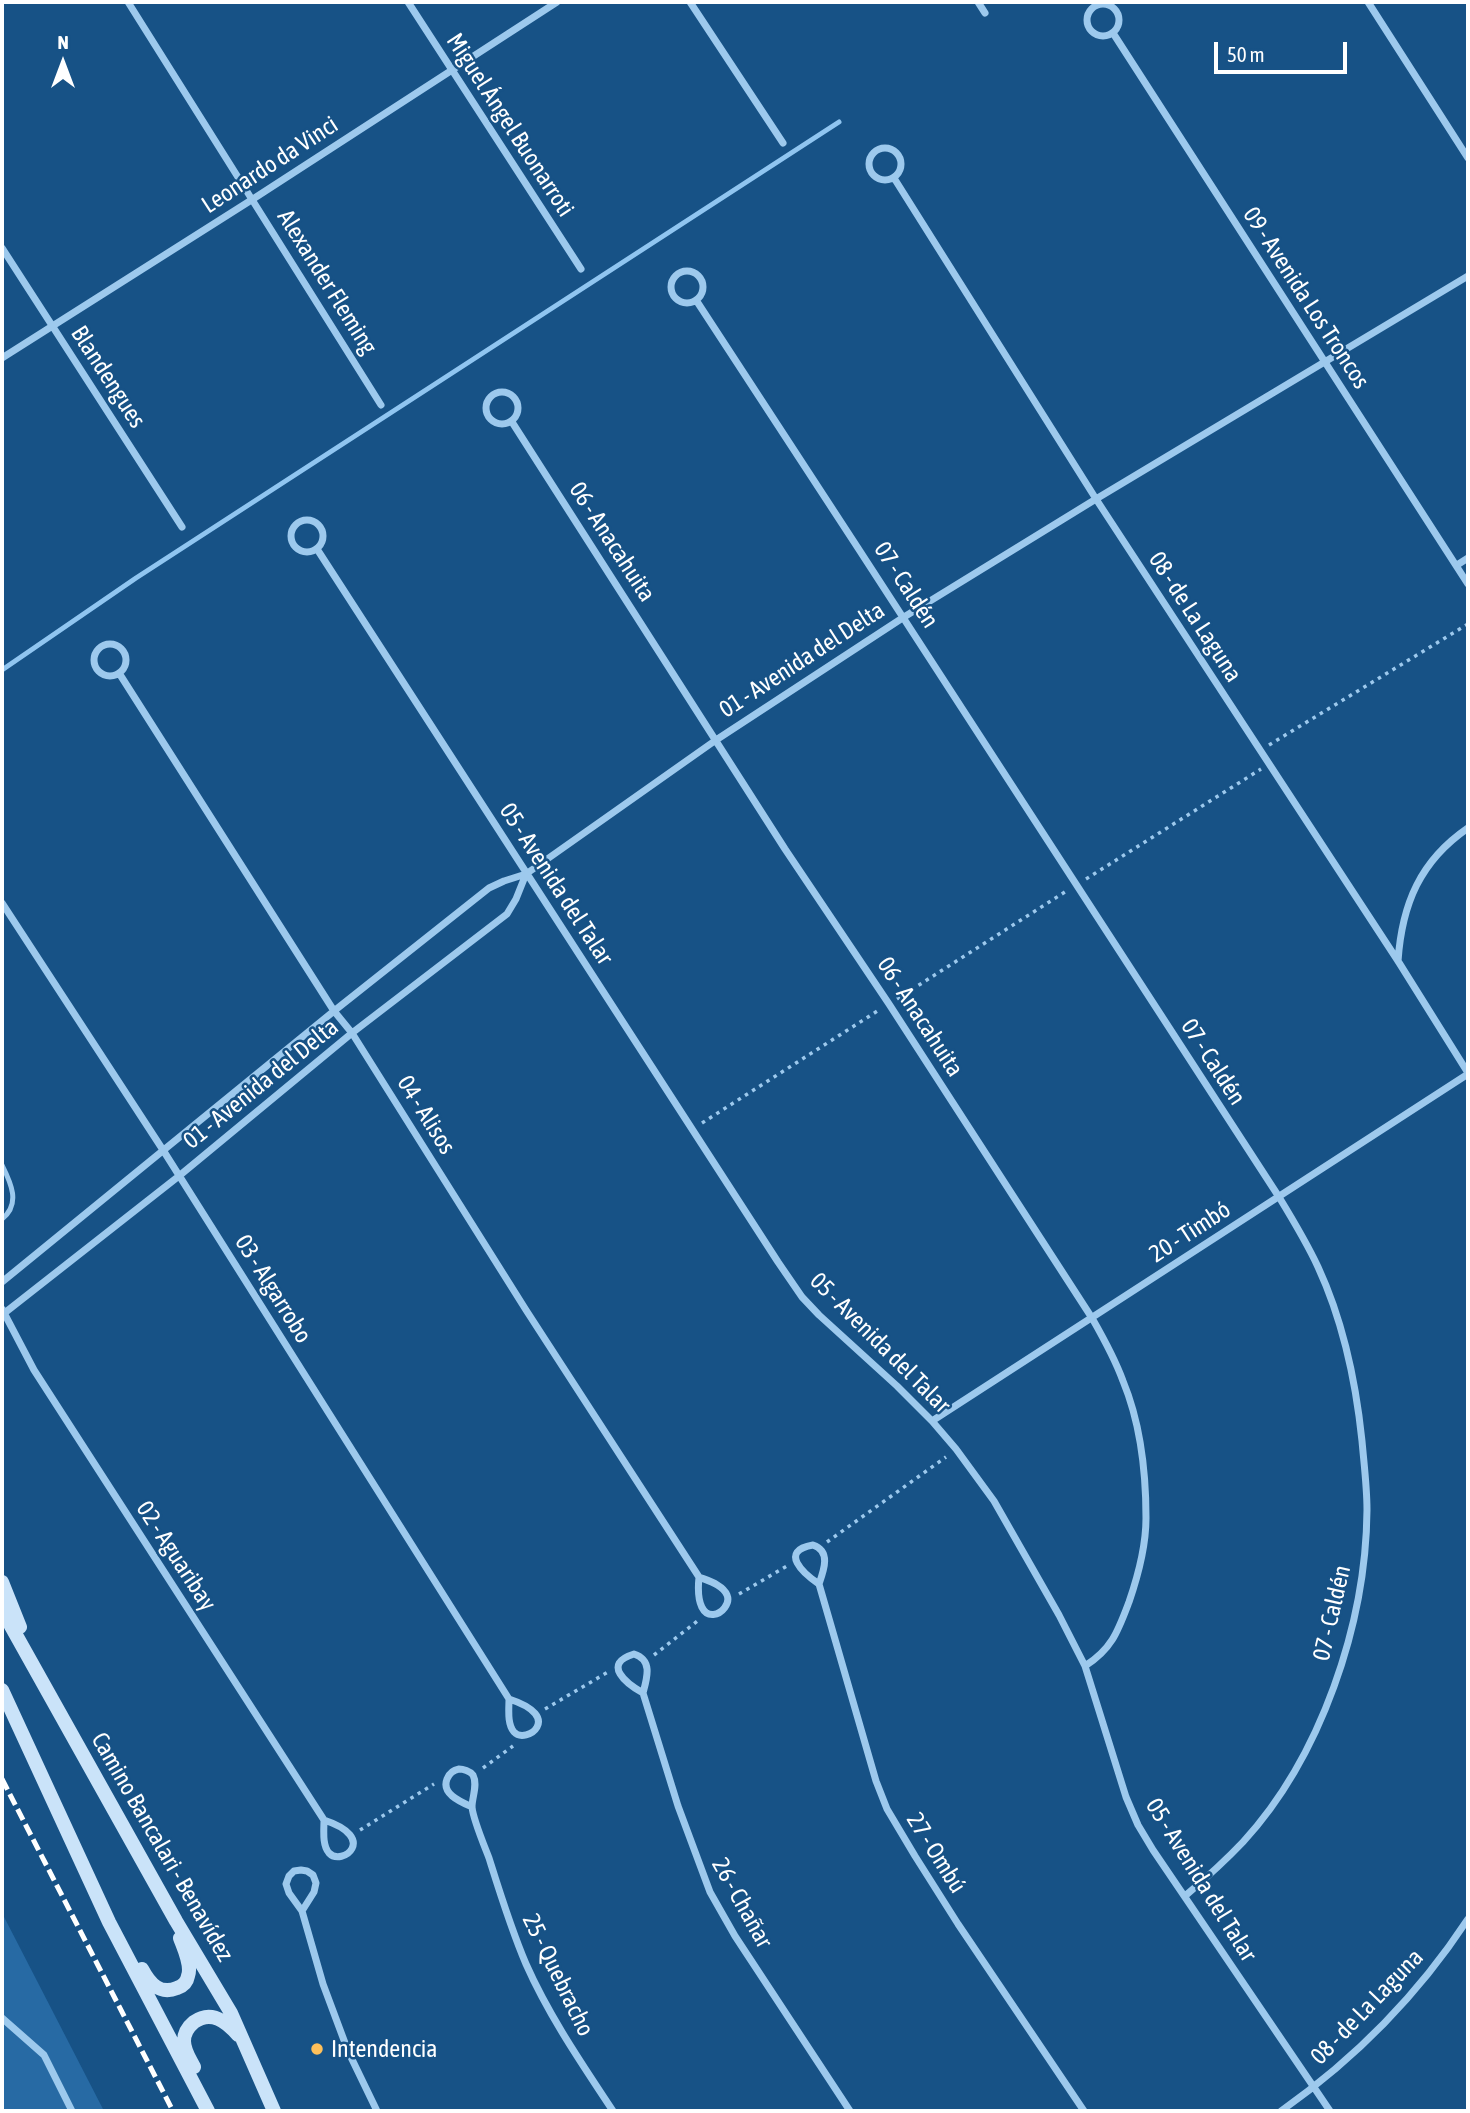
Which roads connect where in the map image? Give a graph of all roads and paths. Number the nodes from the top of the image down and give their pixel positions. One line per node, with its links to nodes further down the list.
1 (128, 2): 13 (street, Alexander Fleming)
2 (408, 2): 9 (street, Miguel Ángel Buonarroti)
3 (557, 2): 9 (street, Leonardo da Vinci)
4 (690, 2): 10 (street)
5 (978, 2): 7 (street)
6 (1368, 2): 11 (street)
7 (985, 13)
8 (1113, 33): 8 (street); 20 (street, 09 - Avenida Los Troncos)
9 (451, 70): 13 (street, Leonardo da Vinci); 15 (street, Miguel Ángel Buonarroti)
10 (783, 143)
11 (1468, 158)
12 (894, 178): 12 (street); 23 (street, 08 - de La Laguna)
13 (253, 200): 18 (street, Leonardo da Vinci); 21 (street, Alexander Fleming)
14 (2, 248): 18 (street, Blandengues)
15 (581, 269)
16 (1468, 276): 20 (street, 01 - Avenida del Delta)
17 (696, 300): 17 (street); 29 (street, 07 - Caldén)
18 (51, 326): 19 (street, Leonardo da Vinci); 24 (street, Blandengues)
19 (2, 358)
20 (1324, 362): 23 (street, 01 - Avenida del Delta); 27 (street, 09 - Avenida Los Troncos)
21 (381, 405)
22 (512, 422): 22 (street); 32 (street, 06 - Anacahuita)
23 (1096, 499): 29 (street, 01 - Avenida del Delta); 33 (street, 08 - de La Laguna)
24 (182, 527)
25 (317, 549): 25 (street); 35 (street, 05 - Avenida del Talar)
26 (1468, 558): 27 (street)
27 (1457, 565): 28 (street, 09 - Avenida Los Troncos)
28 (1468, 584)
29 (904, 617): 32 (street, 01 - Avenida del Delta); 46 (street, 07 - Caldén)
30 (1468, 624): 33 (path)
31 (119, 673): 31 (street); 39 (street, 04 - Alisos)
32 (716, 740): 35 (street, 01 - Avenida del Delta); 38 (street, 06 - Anacahuita)
33 (1259, 751): 37 (street, 08 - de La Laguna)
34 (1468, 828): 37 (street)
35 (526, 874): 39 (street, 01 - Avenida del Delta); 40 (street, 01 - Avenida del Delta); 42 (street, 05 - Avenida del Talar)
36 (2, 902): 43 (street, 03 - Algarrobo)
37 (1398, 961): 41 (street, 08 - de La Laguna)
38 (889, 1004): 42 (path); 50 (street, 06 - Anacahuita)
39 (334, 1011): 40 (street, 04 - Alisos); 43 (street, 01 - Avenida del Delta)
40 (352, 1033): 45 (street, 01 - Avenida del Delta); 55 (street, 04 - Alisos)
41 (1468, 1074): 46 (street, 20 - Timbó)
42 (692, 1129): 51 (street, 05 - Avenida del Talar)
43 (163, 1150): 45 (street, 03 - Algarrobo); 48 (street, 01 - Avenida del Delta)
44 (2, 1165): 47 (lane)
45 (178, 1176): 49 (street, 01 - Avenida del Delta); 67 (street, 03 - Algarrobo)
46 (1279, 1198): 50 (street, 20 - Timbó); 76 (street, 07 - Caldén)
47 (2, 1219)
48 (2, 1282)
49 (3, 1313): 74 (street, 02 - Aguaribay)
50 (1092, 1318): 51 (street, 20 - Timbó); 63 (street, 06 - Anacahuita)
51 (932, 1421): 52 (street, 05 - Avenida del Talar)
52 (956, 1449): 53 (path); 63 (street, 05 - Avenida del Talar)
53 (819, 1547): 54 (street); 57 (street)
54 (796, 1561): 57 (street); 58 (path)
55 (699, 1577): 58 (street); 60 (street)
56 (2, 1582): 64 (main road)
57 (819, 1584): 90 (street, 27 - Ombú)
58 (728, 1601): 60 (street)
59 (2, 1610): 64 (main road, Camino Bancalari - Benavídez)
60 (707, 1614): 61 (path)
61 (641, 1656): 62 (street); 66 (street)
62 (619, 1666): 66 (street); 68 (path)
63 (1085, 1666): 76 (street, 05 - Avenida del Talar)
64 (42, 1681): 79 (main road, Camino Bancalari - Benavídez)
65 (2, 1690): 72 (main road)
66 (643, 1693): 89 (street, 26 - Chañar)
67 (509, 1699): 68 (street); 69 (street)
68 (537, 1713): 69 (street)
69 (532, 1733): 71 (path)
70 (448, 1775): 71 (street); 73 (street); 75 (path)
71 (473, 1776): 73 (street)
72 (56, 1804): 79 (main road); 84 (main road)
73 (472, 1807): 88 (street, 25 - Quebracho)
74 (324, 1820): 75 (street); 75 (street)
75 (352, 1835)
76 (1185, 1896): 82 (street, 05 - Avenida del Talar)
77 (302, 1911): 77 (street); 87 (street)
78 (1468, 1919): 82 (street, 08 - de La Laguna)
79 (176, 1921): 81 (main road, Camino Bancalari - Benavídez)
80 (2, 2018): 83 (street)
81 (243, 2041): 85 (main road); 86 (main road, Camino Bancalari - Benavídez)
82 (1315, 2088): 91 (street, 08 - de La Laguna); 92 (street, 05 - Avenida del Talar)
83 (72, 2111)
84 (208, 2111)
85 (217, 2111)
86 (274, 2111)
87 (377, 2111)
88 (612, 2111)
89 (850, 2111)
90 (1084, 2111)
91 (1282, 2111)
92 (1330, 2111)

